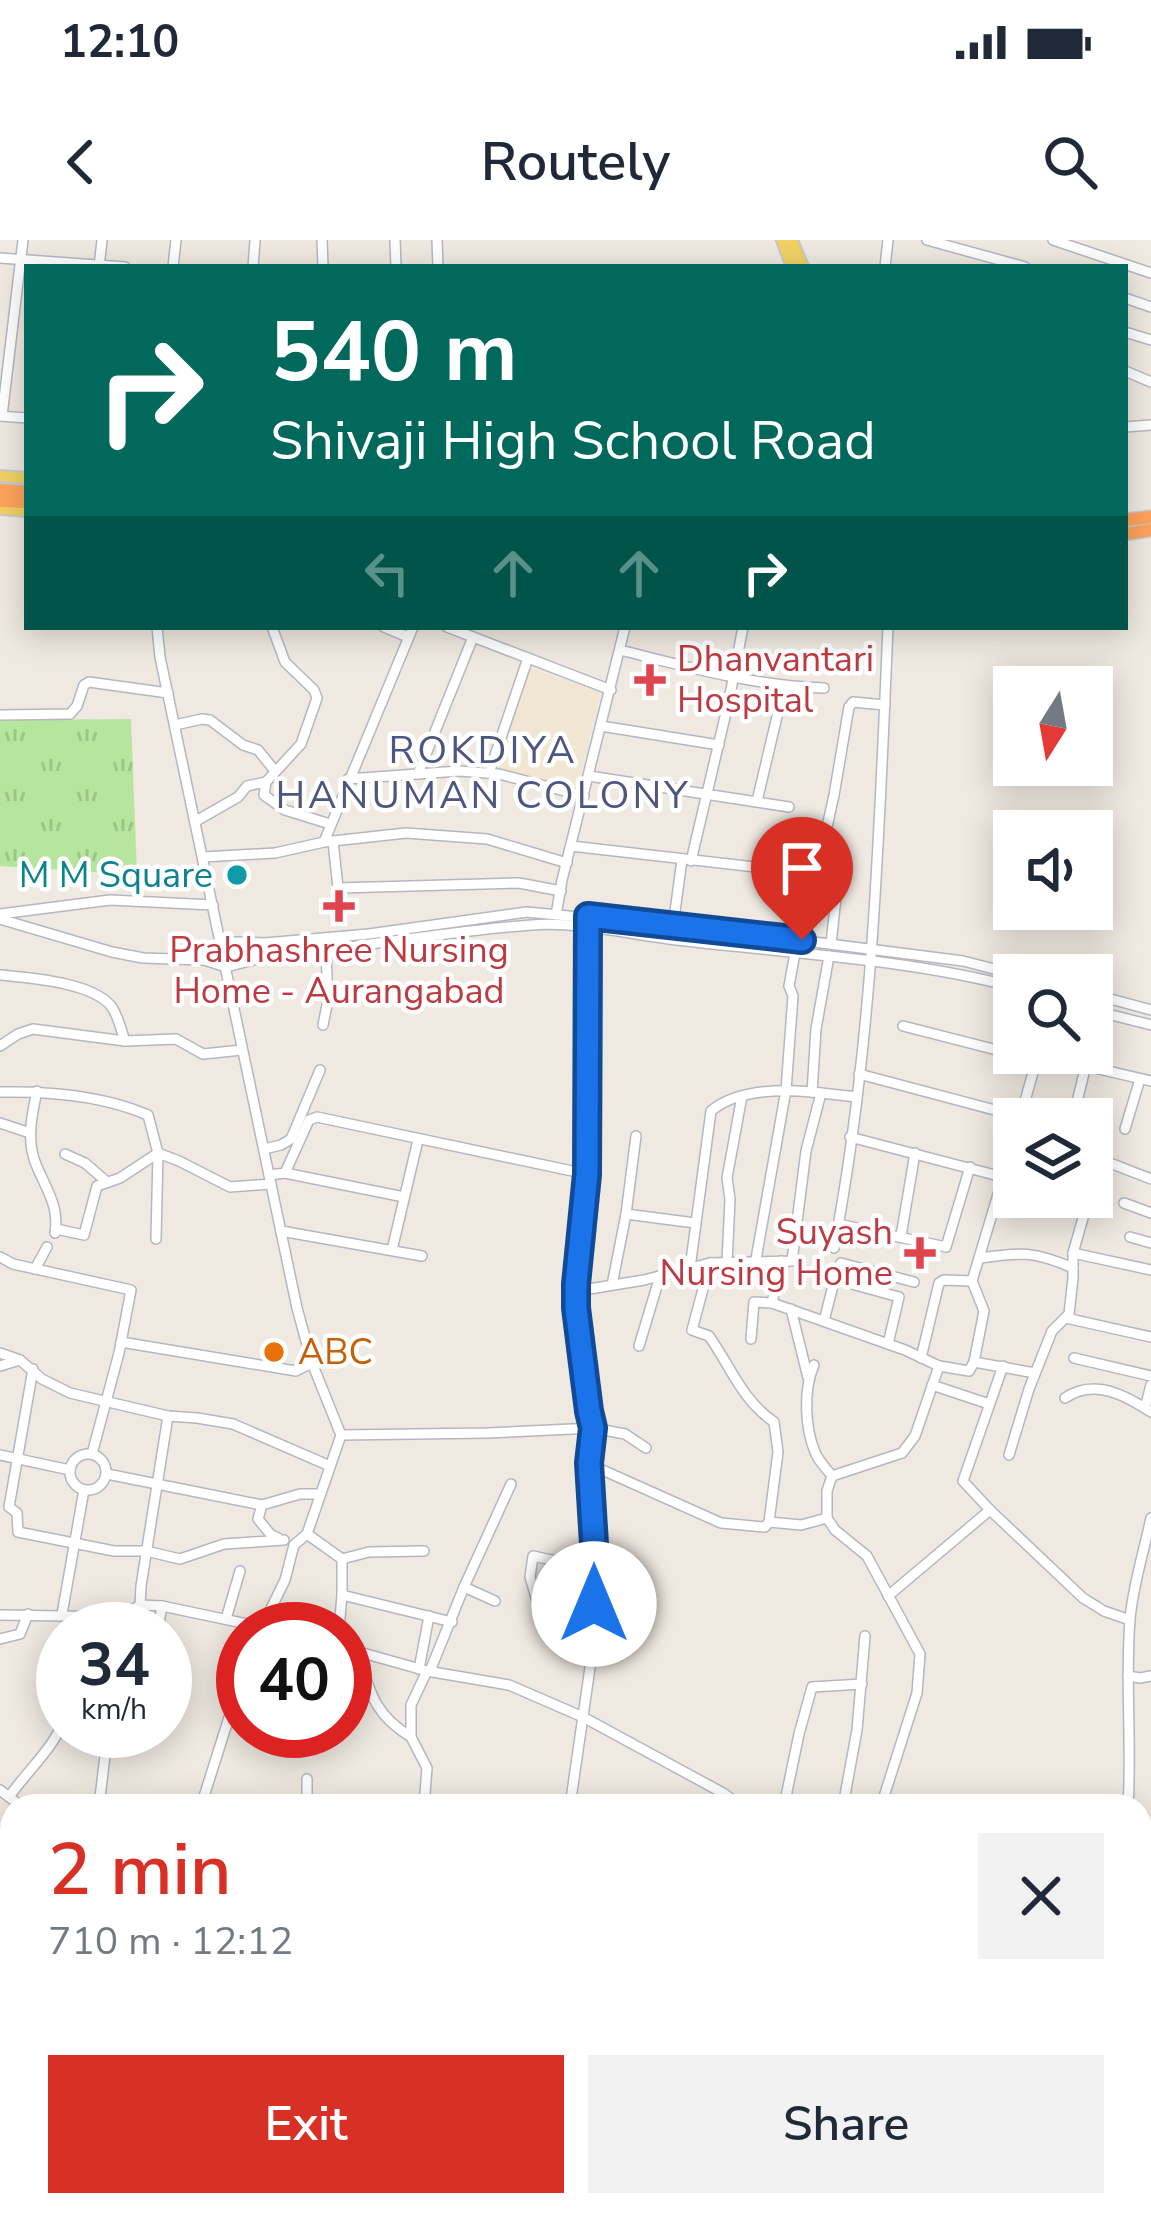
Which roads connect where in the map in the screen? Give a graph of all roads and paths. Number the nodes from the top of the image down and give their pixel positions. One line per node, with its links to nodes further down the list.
1 (23, 240): 5 (street)
2 (927, 240): 7 (street)
3 (1053, 240): 8 (street)
4 (0, 258): 5 (street)
5 (20, 259): 6 (street); 9 (street)
6 (76, 264)
7 (1014, 264)
8 (1124, 264)
9 (1, 416)
10 (158, 630): 24 (street)
11 (273, 630): 30 (street)
12 (455, 630): 17 (street)
13 (624, 630): 18 (street)
14 (742, 630): 20 (street)
15 (888, 630): 25 (street)
16 (410, 632): 34 (street)
17 (473, 637): 19 (street); 32 (street)
18 (620, 650): 20 (street); 23 (street)
19 (528, 658): 23 (street); 31 (street)
20 (734, 678): 21 (street); 29 (street)
21 (784, 687): 22 (street); 38 (street)
22 (824, 688)
23 (611, 689): 28 (street)
24 (168, 693): 26 (street); 27 (street)
25 (885, 705): 55 (street); 60 (street)
26 (0, 715)
27 (176, 725): 30 (street); 40 (street)
28 (602, 726): 29 (street); 33 (street)
29 (719, 745): 36 (street)
30 (275, 771): 35 (street)
31 (489, 773): 32 (street); 37 (street)
32 (418, 774): 34 (street)
33 (589, 776): 36 (street); 37 (street)
34 (348, 779): 41 (street)
35 (266, 782): 40 (street); 41 (street)
36 (707, 794): 38 (street); 45 (street)
37 (584, 796): 43 (street)
38 (757, 801): 39 (street)
39 (789, 807)
40 (196, 821): 44 (street)
41 (330, 824): 42 (street)
42 (328, 842): 44 (street); 46 (street); 49 (street)
43 (571, 846): 45 (street); 46 (street)
44 (203, 856): 50 (street)
45 (687, 860): 48 (street); 54 (street)
46 (567, 863): 49 (street)
47 (839, 869): 57 (street)
48 (791, 872)
49 (560, 891): 52 (street)
50 (213, 905): 51 (street); 56 (street)
51 (0, 917): 61 (street)
52 (555, 920): 53 (street); 56 (street); 58 (street)
53 (592, 922): 54 (street); 59 (street); 101 (street)
54 (673, 926): 55 (street)
55 (802, 940): 57 (street)
56 (221, 945): 61 (street); 62 (street)
57 (830, 950): 59 (street); 60 (street); 83 (street)
58 (326, 952): 62 (street); 69 (street)
59 (795, 953): 80 (street)
60 (871, 955): 63 (street); 65 (street); 78 (street)
61 (204, 960): 62 (street)
62 (226, 967): 75 (street)
63 (993, 969)
64 (2, 975): 72 (street)
65 (993, 981)
66 (1113, 1000): 67 (street)
67 (1151, 1010)
68 (1113, 1016): 70 (street)
69 (323, 1025)
70 (1151, 1025)
71 (904, 1026): 74 (street)
72 (125, 1041): 73 (street); 75 (street)
73 (0, 1046)
74 (993, 1046)
75 (242, 1050): 93 (street)
76 (320, 1070): 93 (street)
77 (1113, 1073): 79 (street)
78 (859, 1074): 85 (street); 86 (street)
79 (1145, 1080): 88 (street)
80 (786, 1090): 83 (street); 84 (street); 125 (street)
81 (37, 1091): 82 (street); 89 (street); 94 (street)
82 (0, 1092)
83 (816, 1093): 85 (street); 126 (street)
84 (742, 1096): 111 (street); 128 (street)
85 (857, 1097): 91 (street)
86 (993, 1111)
87 (0, 1123): 89 (street)
88 (1125, 1129)
89 (30, 1132): 104 (street)
90 (636, 1136): 108 (street)
91 (850, 1137): 95 (street); 112 (street)
92 (418, 1140): 99 (street); 101 (street); 105 (street)
93 (263, 1149): 103 (street)
94 (158, 1153): 103 (street); 104 (street); 116 (street)
95 (915, 1153): 98 (street); 114 (street)
96 (65, 1154): 104 (street)
97 (1113, 1164): 102 (street)
98 (970, 1167): 100 (street); 114 (street)
99 (285, 1173): 103 (street); 105 (street)
100 (993, 1173)
101 (592, 1175): 138 (street); 169 (street)
102 (1151, 1179)
103 (270, 1180): 113 (street)
104 (107, 1182)
105 (404, 1196): 120 (street)
106 (1124, 1203): 107 (street)
107 (1151, 1213)
108 (626, 1214): 111 (street); 137 (street)
109 (994, 1218): 124 (street)
110 (1083, 1218): 121 (street)
111 (695, 1223): 129 (street)
112 (838, 1224): 114 (street); 119 (street)
113 (281, 1231): 120 (street); 153 (street)
114 (901, 1236)
115 (1130, 1237): 117 (street)
116 (156, 1239)
117 (1151, 1243)
118 (47, 1247): 131 (street)
119 (834, 1248)
120 (392, 1250): 122 (street)
121 (1072, 1253): 130 (street); 132 (street)
122 (422, 1256)
123 (0, 1257): 131 (street)
124 (980, 1258): 130 (street); 134 (street)
125 (756, 1259): 126 (street); 128 (street)
126 (781, 1262): 139 (street)
127 (710, 1263): 128 (street); 129 (street); 189 (street)
128 (727, 1263)
129 (690, 1268): 133 (street)
130 (1073, 1268): 141 (street)
131 (35, 1269): 145 (street)
132 (1151, 1270)
133 (660, 1276): 137 (street); 147 (street)
134 (972, 1281): 149 (street); 152 (street)
135 (914, 1282): 142 (street)
136 (852, 1284): 146 (street)
137 (612, 1285): 138 (street)
138 (583, 1290): 169 (street)
139 (772, 1303): 140 (street); 144 (street)
140 (791, 1309): 142 (street); 161 (street)
141 (1066, 1318): 143 (street); 159 (street)
142 (824, 1321): 146 (street)
143 (1151, 1337)
144 (751, 1339)
145 (121, 1342): 153 (street); 165 (street)
146 (888, 1343): 149 (street)
147 (639, 1346)
148 (0, 1353): 151 (street)
149 (922, 1358): 156 (street)
150 (1074, 1358): 160 (street)
151 (20, 1360): 154 (street); 158 (street)
152 (974, 1362): 156 (street); 157 (street)
153 (312, 1363): 170 (street)
154 (0, 1366)
155 (814, 1366): 161 (street)
156 (939, 1366): 162 (street)
157 (1003, 1366): 159 (street); 166 (street)
158 (33, 1369): 165 (street); 175 (street)
159 (1035, 1373): 174 (street)
160 (1151, 1376)
161 (808, 1378): 180 (street)
162 (932, 1385): 166 (street); 180 (street)
163 (1151, 1385): 167 (street)
164 (1065, 1398): 167 (street)
165 (106, 1400): 168 (street); 172 (street)
166 (989, 1404): 186 (street)
167 (1148, 1410)
168 (168, 1417): 177 (street); 181 (street)
169 (593, 1428): 170 (street); 171 (street); 176 (street)
170 (341, 1435): 177 (street)
171 (646, 1448)
172 (92, 1454): 178 (street); 179 (street)
173 (0, 1455): 175 (street)
174 (1010, 1455)
175 (17, 1459): 178 (street); 192 (street)
176 (589, 1463): 189 (street); 197 (street)
177 (330, 1466): 184 (street)
178 (70, 1470): 183 (street)
179 (106, 1474): 181 (street); 183 (street)
180 (832, 1477): 187 (street)
181 (157, 1484): 185 (street); 194 (street)
182 (511, 1484): 199 (street)
183 (84, 1490): 192 (street)
184 (320, 1494): 185 (street); 190 (street)
185 (262, 1505): 193 (street)
186 (990, 1510): 201 (street); 212 (street)
187 (827, 1518): 189 (street); 201 (street)
188 (1151, 1518): 191 (street)
189 (769, 1522)
190 (307, 1534): 193 (street); 196 (street)
191 (1149, 1538): 212 (street)
192 (75, 1541): 194 (street); 203 (street)
193 (289, 1543): 194 (street); 206 (street)
194 (146, 1551): 204 (street)
195 (424, 1551): 196 (street)
196 (342, 1558): 200 (street)
197 (594, 1569): 213 (street); 223 (street)
198 (240, 1571): 205 (street)
199 (464, 1587): 202 (street); 214 (street)
200 (342, 1595): 207 (street); 211 (street)
201 (891, 1600): 238 (street)
202 (495, 1601)
203 (64, 1602)
204 (140, 1602)
205 (231, 1602)
206 (275, 1602)
207 (342, 1602)
208 (28, 1614): 209 (street); 210 (street); 216 (street)
209 (36, 1614)
210 (0, 1615)
211 (429, 1616): 214 (street); 218 (street)
212 (1130, 1620): 219 (street)
213 (543, 1621)
214 (452, 1622): 218 (street)
215 (865, 1636): 221 (street)
216 (0, 1639)
217 (372, 1656): 218 (street)
218 (425, 1670): 223 (street); 224 (street)
219 (1128, 1676): 220 (street); 239 (street)
220 (1151, 1676)
221 (862, 1684): 236 (street); 237 (street)
222 (372, 1699): 224 (street)
223 (583, 1717): 234 (street); 235 (street)
224 (411, 1737): 233 (street)
225 (42, 1758): 229 (street)
226 (105, 1758): 230 (street)
227 (216, 1758): 231 (street)
228 (307, 1779): 232 (street)
229 (4, 1794)
230 (100, 1794)
231 (205, 1794)
232 (307, 1794)
233 (425, 1794)
234 (572, 1794)
235 (724, 1794)
236 (786, 1794)
237 (845, 1794)
238 (885, 1794)
239 (1129, 1794)

